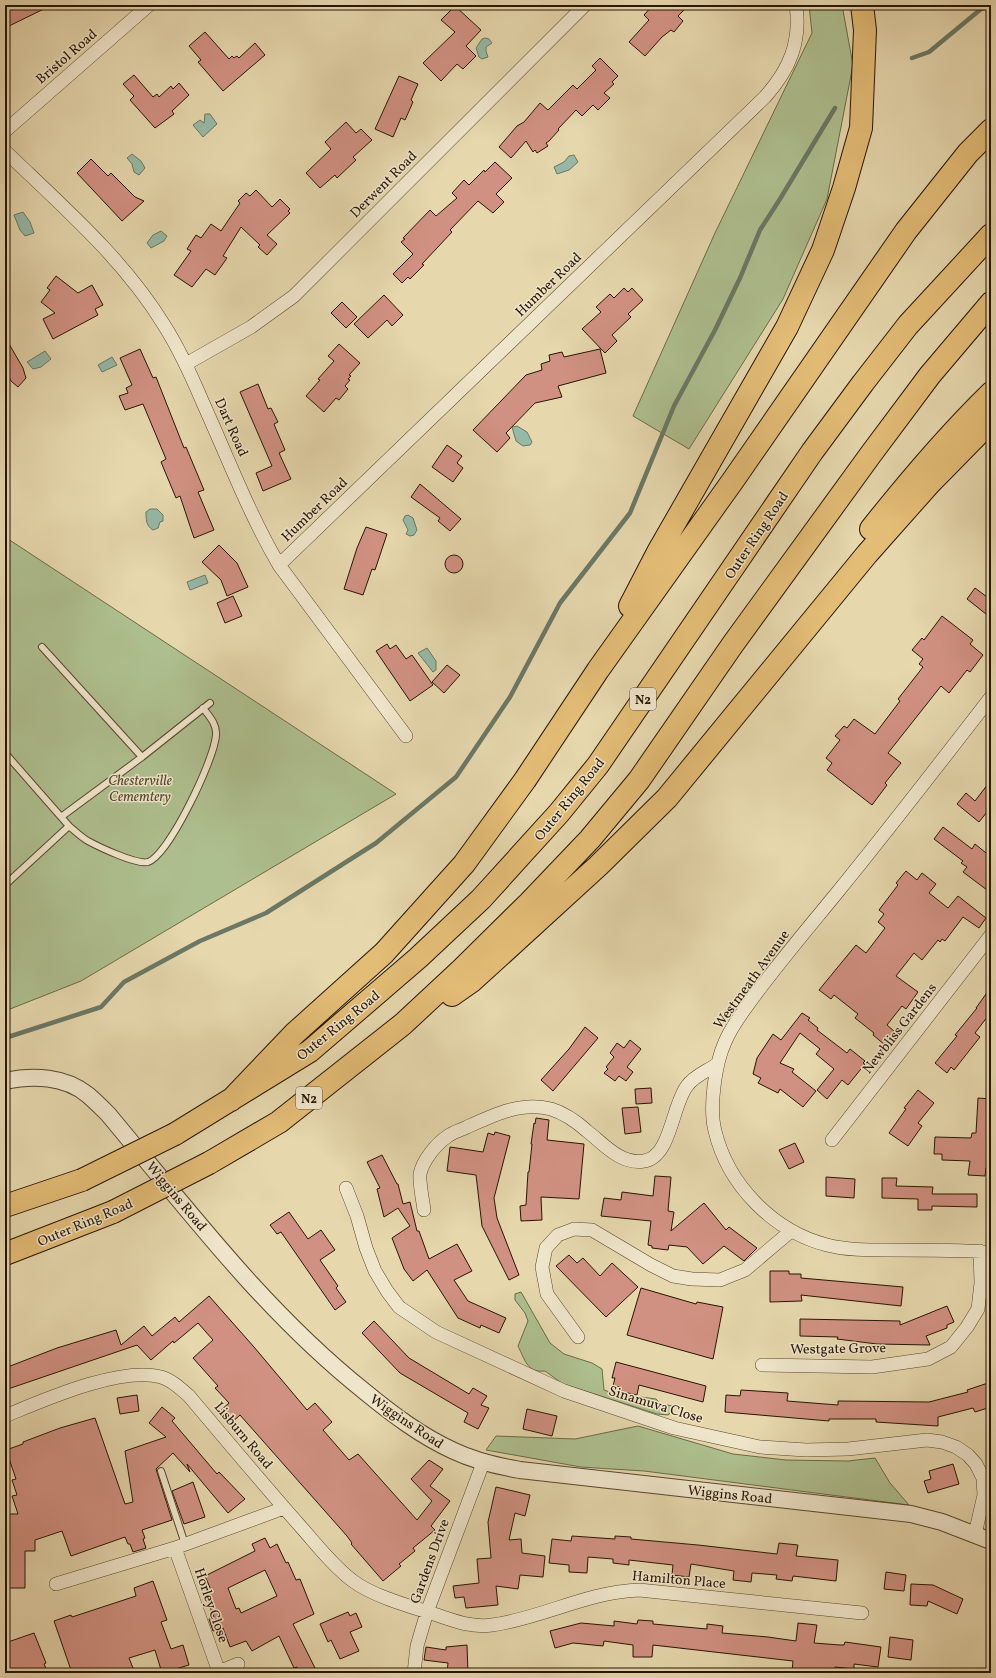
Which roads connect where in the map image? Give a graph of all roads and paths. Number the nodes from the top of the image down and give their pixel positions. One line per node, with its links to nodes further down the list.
1 (149, 5): 6 (street, Bristol Road)
2 (585, 5): 10 (street, Derwent Road)
3 (796, 5): 13 (street, Humber Road)
4 (862, 5): 15 (highway)
5 (991, 130): 15 (highway)
6 (5, 131)
7 (5, 150): 10 (street, Dart Road)
8 (991, 235): 30 (highway, Outer Ring Road / N2)
9 (991, 303): 27 (highway, Outer Ring Road / N2)
10 (186, 364): 13 (street, Dart Road)
11 (991, 393): 16 (highway)
12 (991, 422): 16 (highway)
13 (280, 565): 20 (street, Dart Road)
14 (42, 647): 22 (lane)
15 (598, 670): 30 (highway)
16 (752, 693): 27 (highway)
17 (991, 697): 28 (street, Westmeath Avenue)
18 (210, 703): 19 (lane)
19 (203, 708): 22 (lane); 24 (lane)
20 (406, 736)
21 (5, 753): 23 (lane)
22 (142, 758): 23 (lane)
23 (61, 817): 24 (lane)
24 (69, 826): 25 (lane)
25 (5, 886)
26 (991, 935): 31 (street, Newbliss Gardens)
27 (403, 1024): 37 (highway, Outer Ring Road / N2, bridge)
28 (716, 1065): 34 (street); 35 (street, Westmeath Avenue)
29 (5, 1081): 41 (street, Wiggins Road)
30 (231, 1100): 33 (highway, Outer Ring Road / N2, bridge)
31 (832, 1140)
32 (346, 1188): 44 (street, Sinamuva Close)
33 (5, 1206)
34 (424, 1210)
35 (791, 1231): 36 (street, Westmeath Avenue); 38 (street)
36 (986, 1251): 39 (street, Westgate Grove)
37 (5, 1254)
38 (578, 1337)
39 (762, 1365)
40 (5, 1416): 43 (street, Lisburn Road)
41 (483, 1463): 44 (street, Wiggins Road); 48 (street, Gardens Drive)
42 (161, 1471): 46 (lane)
43 (284, 1508): 46 (street); 48 (street, Lisburn Road)
44 (975, 1534): 45 (street, Wiggins Road)
45 (991, 1541)
46 (180, 1546): 47 (street); 51 (street, Horley Close)
47 (56, 1584)
48 (427, 1612): 49 (street, Hamilton Place); 52 (street, Gardens Drive)
49 (862, 1613)
50 (238, 1664): 51 (street, Horley Close)
51 (217, 1672)
52 (414, 1673)

